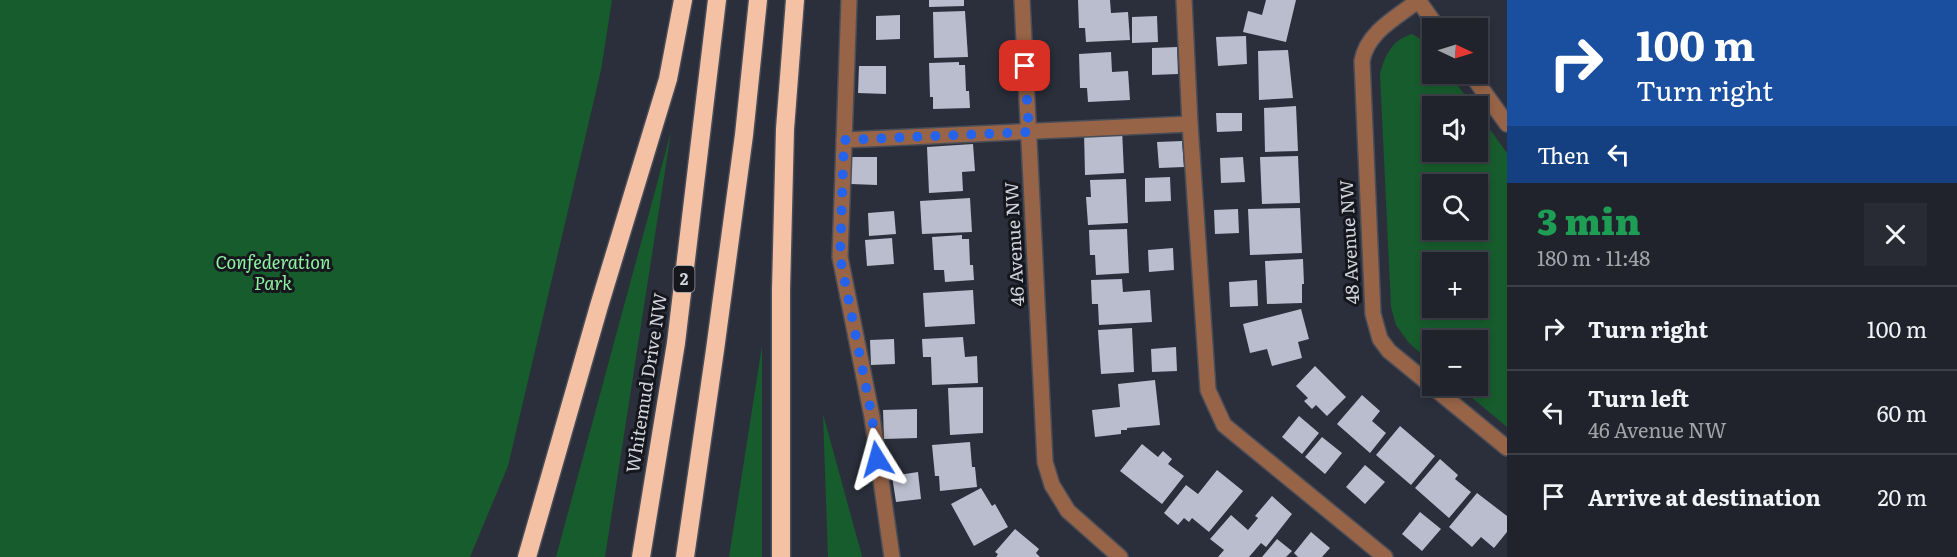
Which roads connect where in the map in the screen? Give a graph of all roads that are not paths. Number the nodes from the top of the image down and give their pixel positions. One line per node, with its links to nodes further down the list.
1 (683, 0): 16 (highway)
2 (717, 0): 17 (highway, Whitemud Drive NW / 2)
3 (758, 0): 18 (highway)
4 (795, 0): 19 (highway)
5 (849, 0): 14 (street)
6 (1022, 0): 13 (street, 46 Avenue NW)
7 (1184, 0): 11 (street)
8 (1419, 0): 9 (street, 48 Avenue NW); 15 (street, 48 Avenue NW)
9 (1431, 18)
10 (1478, 84): 12 (street)
11 (1190, 123): 13 (street); 22 (street)
12 (1507, 124)
13 (1029, 132): 14 (street); 21 (street, 46 Avenue NW)
14 (844, 140): 20 (street)
15 (1507, 448)
16 (527, 557)
17 (641, 557)
18 (685, 557)
19 (781, 557)
20 (892, 557)
21 (1120, 557)
22 (1385, 557)

